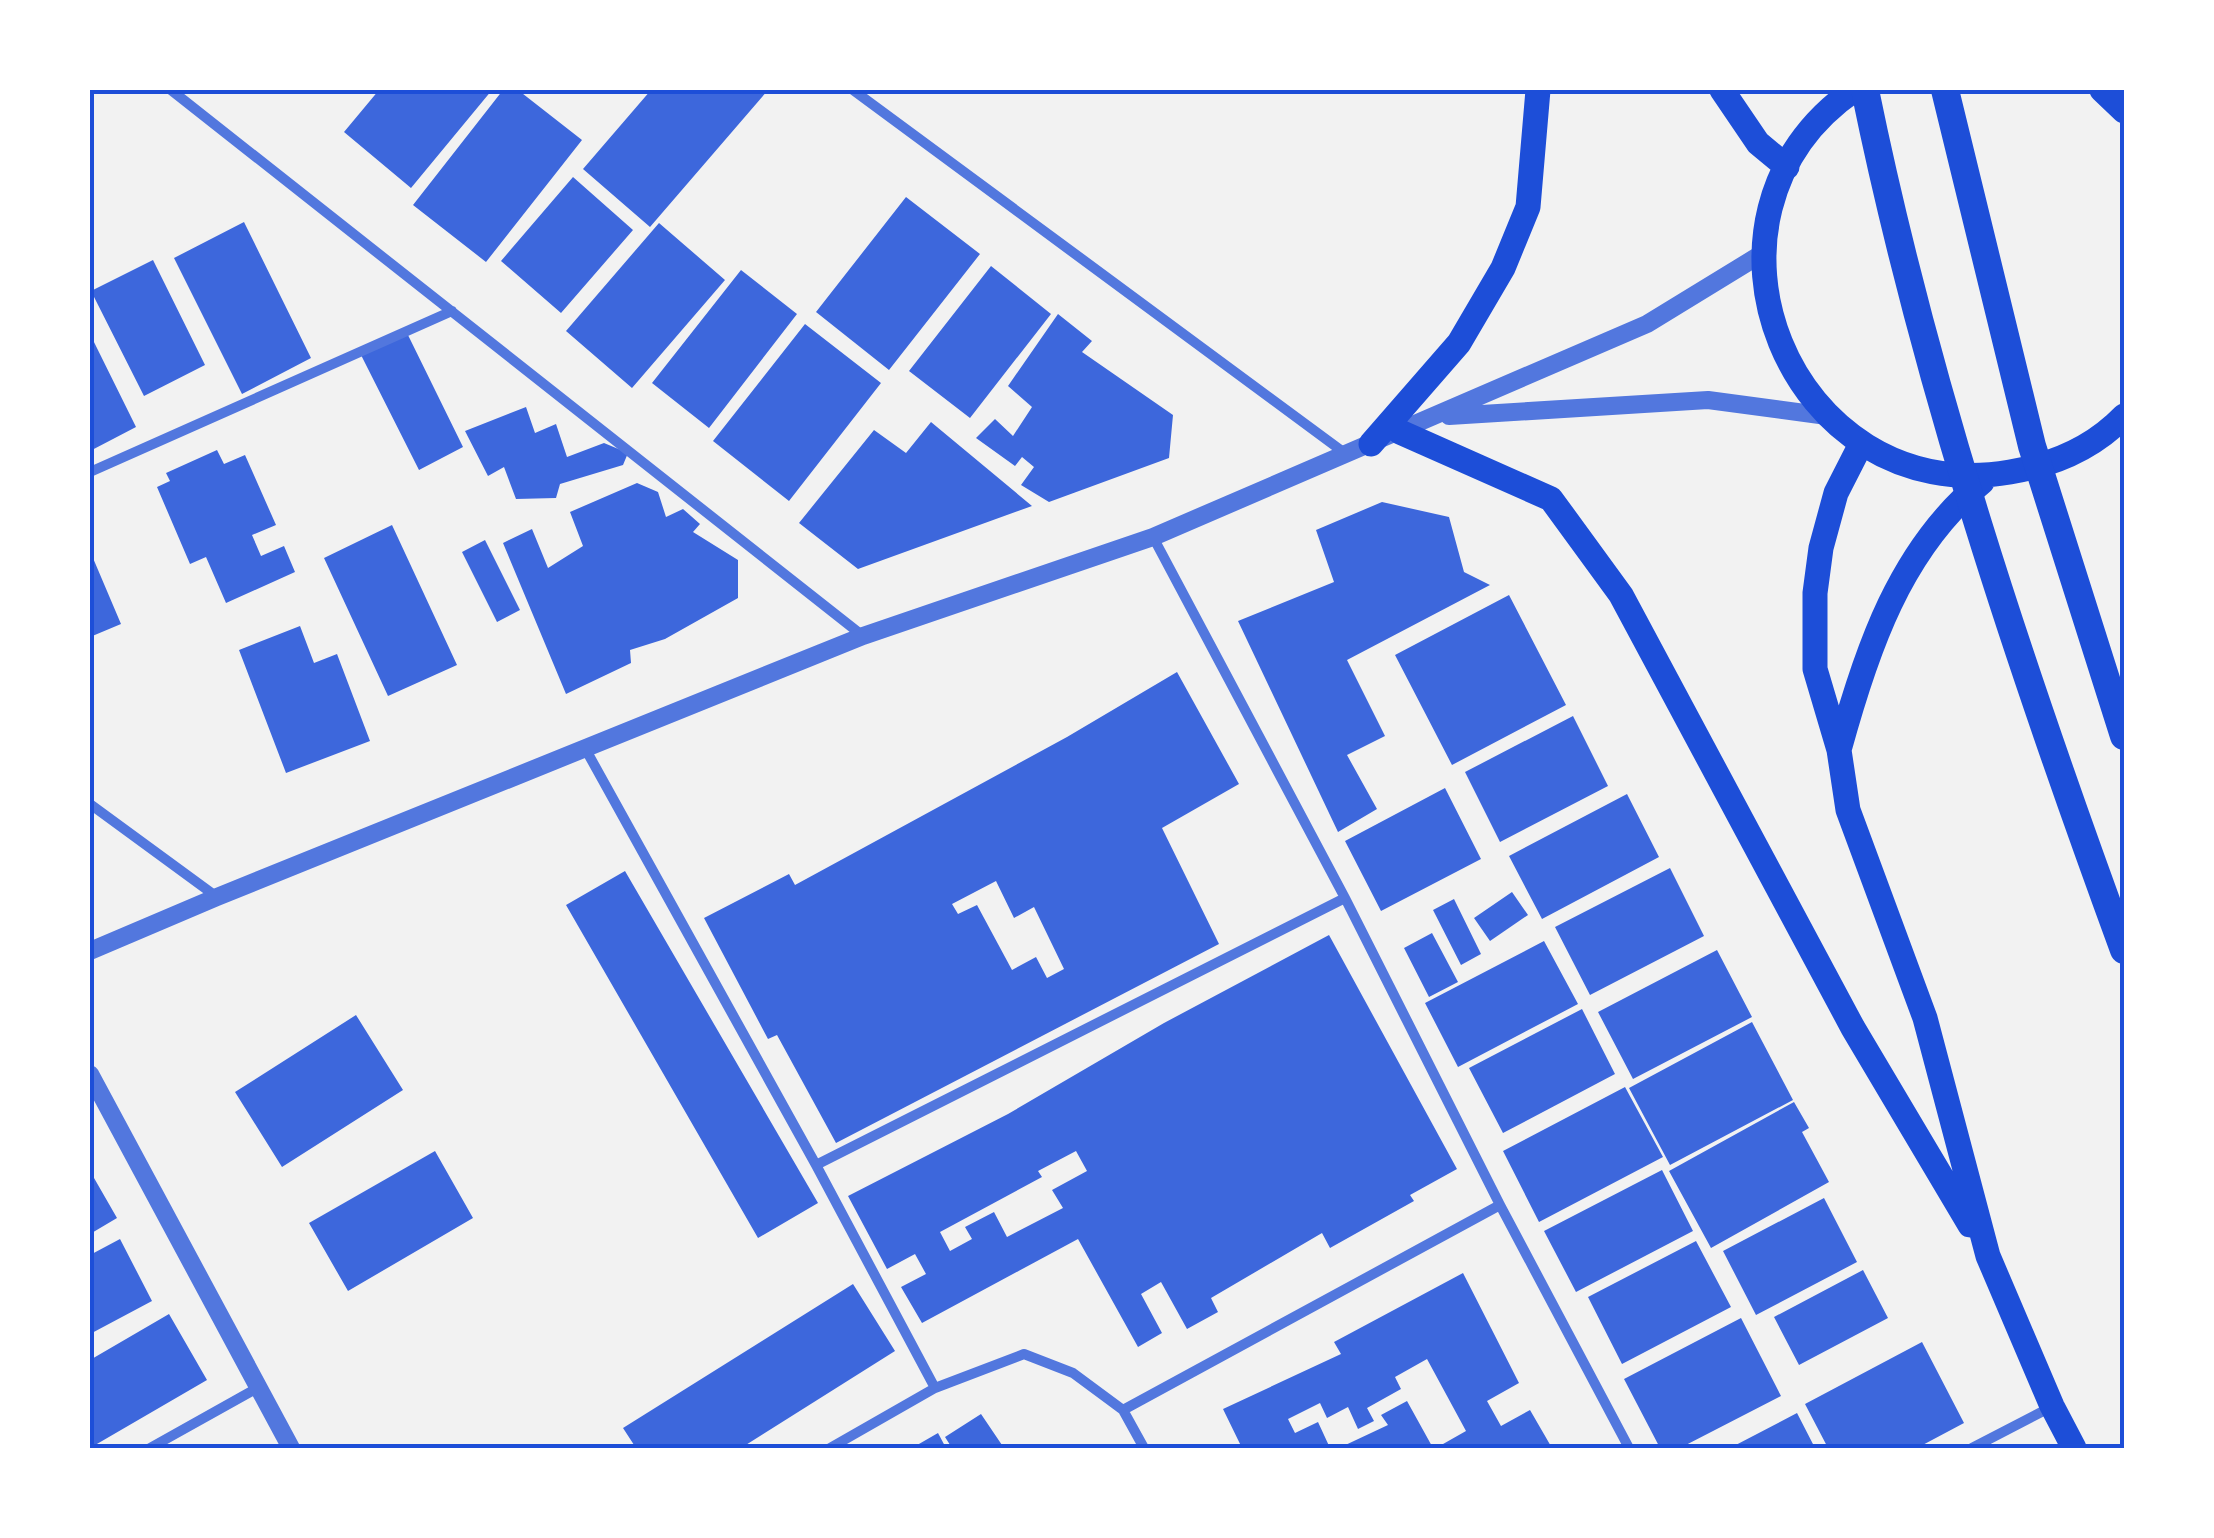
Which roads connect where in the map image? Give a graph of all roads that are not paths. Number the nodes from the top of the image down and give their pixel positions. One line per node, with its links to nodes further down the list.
1 (171, 90): 10 (street)
2 (853, 90): 16 (street)
3 (1538, 90): 16 (main road)
4 (1722, 90): 8 (main road)
5 (1854, 90): 8 (main road)
6 (1865, 90): 27 (highway)
7 (1945, 90): 21 (highway)
8 (1787, 168): 9 (main road)
9 (1764, 254): 11 (main road); 12 (street)
10 (452, 312): 17 (street); 20 (street)
11 (1827, 416): 12 (street); 15 (main road)
12 (1433, 418): 14 (street)
13 (2120, 423): 18 (main road)
14 (1400, 432): 16 (street); 32 (main road)
15 (1861, 444): 18 (main road); 23 (main road)
16 (1359, 450): 19 (street)
17 (90, 472)
18 (1989, 476): 23 (main road)
19 (1154, 537): 20 (street); 26 (street)
20 (863, 636): 22 (street)
21 (2124, 736)
22 (586, 750): 25 (street); 30 (street)
23 (1840, 750): 32 (main road)
24 (90, 804): 25 (street)
25 (217, 897): 28 (street)
26 (1345, 898): 30 (street); 31 (street)
27 (2124, 950)
28 (90, 952)
29 (90, 1074): 33 (street)
30 (816, 1165): 34 (street)
31 (1500, 1205): 36 (street); 41 (street)
32 (1988, 1256): 35 (main road)
33 (259, 1387): 37 (street); 38 (street)
34 (935, 1388): 36 (street); 39 (street)
35 (2052, 1406): 42 (street); 43 (main road)
36 (1123, 1410): 40 (street)
37 (150, 1448)
38 (291, 1448)
39 (830, 1448)
40 (1144, 1448)
41 (1630, 1448)
42 (1972, 1448)
43 (2074, 1448)

